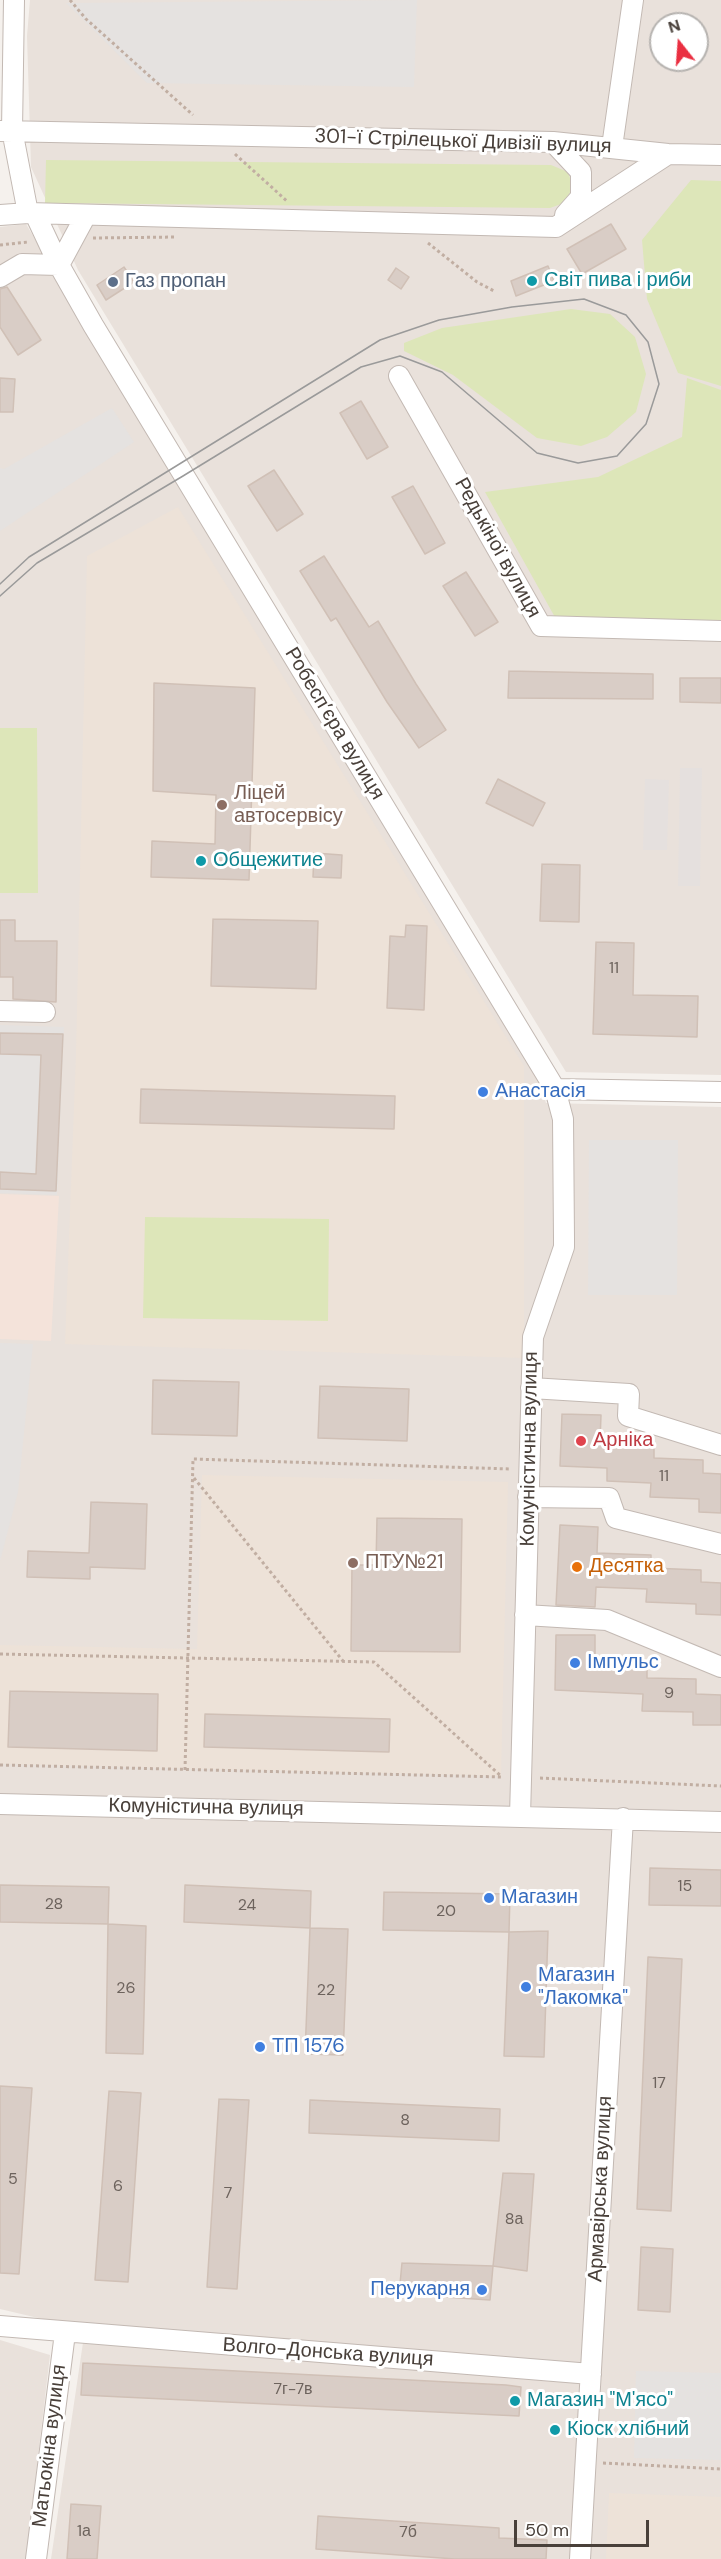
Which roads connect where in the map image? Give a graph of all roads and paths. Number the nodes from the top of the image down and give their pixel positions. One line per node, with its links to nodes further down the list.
1 (14, 0): 3 (street, Робесп’єра вулиця)
2 (633, 0): 5 (street)
3 (6, 131): 4 (street, 301-ї Стрілецької Дивізії вулиця); 8 (street, Робесп’єра вулиця)
4 (552, 142): 5 (street, 301-ї Стрілецької Дивізії вулиця); 11 (street)
5 (612, 147): 6 (street, 301-ї Стрілецької Дивізії вулиця)
6 (668, 154): 7 (street); 11 (street, 301-ї Стрілецької Дивізії вулиця)
7 (721, 155)
8 (31, 213): 9 (street); 10 (street); 13 (street, Робесп’єра вулиця)
9 (0, 215)
10 (86, 215): 11 (street); 12 (street)
11 (556, 227)
12 (76, 233): 14 (path); 17 (street)
13 (46, 236): 16 (path); 17 (street, Робесп’єра вулиця)
14 (178, 237)
15 (423, 238): 19 (path)
16 (0, 245)
17 (59, 265): 18 (street); 24 (street, Робесп’єра вулиця)
18 (0, 277)
19 (494, 291)
20 (399, 376): 21 (street, Редькіної вулиця)
21 (721, 631)
22 (0, 1011): 23 (street)
23 (45, 1012)
24 (555, 1089): 25 (street); 26 (street, Комуністична вулиця)
25 (721, 1092)
26 (531, 1388): 27 (street); 28 (street, Комуністична вулиця)
27 (721, 1445)
28 (529, 1470): 29 (path); 30 (street, Комуністична вулиця)
29 (193, 1477): 34 (path); 35 (path)
30 (528, 1497): 31 (street); 32 (street, Комуністична вулиця)
31 (721, 1544)
32 (525, 1615): 36 (street); 40 (street, Комуністична вулиця)
33 (0, 1654): 34 (path)
34 (188, 1658): 35 (path); 38 (path)
35 (344, 1661): 39 (path)
36 (721, 1667)
37 (0, 1765): 38 (path)
38 (185, 1770): 40 (path)
39 (501, 1776)
40 (521, 1777): 41 (path); 43 (street, Комуністична вулиця)
41 (721, 1786)
42 (0, 1804): 43 (street, Комуністична вулиця)
43 (520, 1815): 44 (street, Комуністична вулиця)
44 (623, 1818): 45 (street, Комуністична вулиця); 48 (street, Армавірська вулиця)
45 (721, 1822)
46 (0, 2326): 47 (street, Волго-Донська вулиця)
47 (65, 2332): 48 (street, Волго-Донська вулиця); 51 (street, Матьокіна вулиця)
48 (591, 2374): 49 (street, Армавірська вулиця)
49 (585, 2462): 50 (path); 52 (street, Армавірська вулиця)
50 (721, 2469)
51 (36, 2559)
52 (580, 2559)

